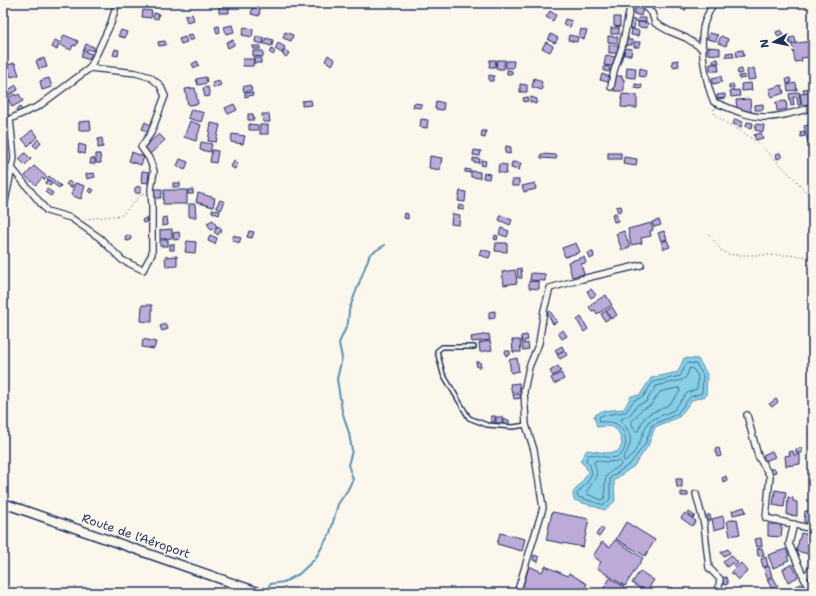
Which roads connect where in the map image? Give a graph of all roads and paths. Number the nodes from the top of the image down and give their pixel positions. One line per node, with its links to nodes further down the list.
1 (117, 3): 6 (street)
2 (631, 3): 7 (street)
3 (640, 3): 5 (street)
4 (713, 3): 5 (street)
5 (703, 49): 8 (street)
6 (90, 68): 10 (street); 11 (street)
7 (611, 87)
8 (714, 102): 9 (street); 12 (path)
9 (813, 107)
10 (11, 167): 13 (street); 14 (street)
11 (151, 189): 14 (path); 14 (street)
12 (813, 200)
13 (3, 211)
14 (74, 221)
15 (709, 234): 16 (path)
16 (813, 257)
17 (641, 265): 20 (street)
18 (474, 348): 20 (lane)
19 (748, 415): 23 (street)
20 (526, 425): 28 (street)
21 (696, 494): 29 (street)
22 (3, 503): 27 (main road, Route de l'Aéroport)
23 (794, 524): 24 (street); 26 (street)
24 (813, 529)
25 (813, 567): 26 (street)
26 (804, 578): 30 (street)
27 (259, 592)
28 (516, 593)
29 (718, 593)
30 (810, 593)

